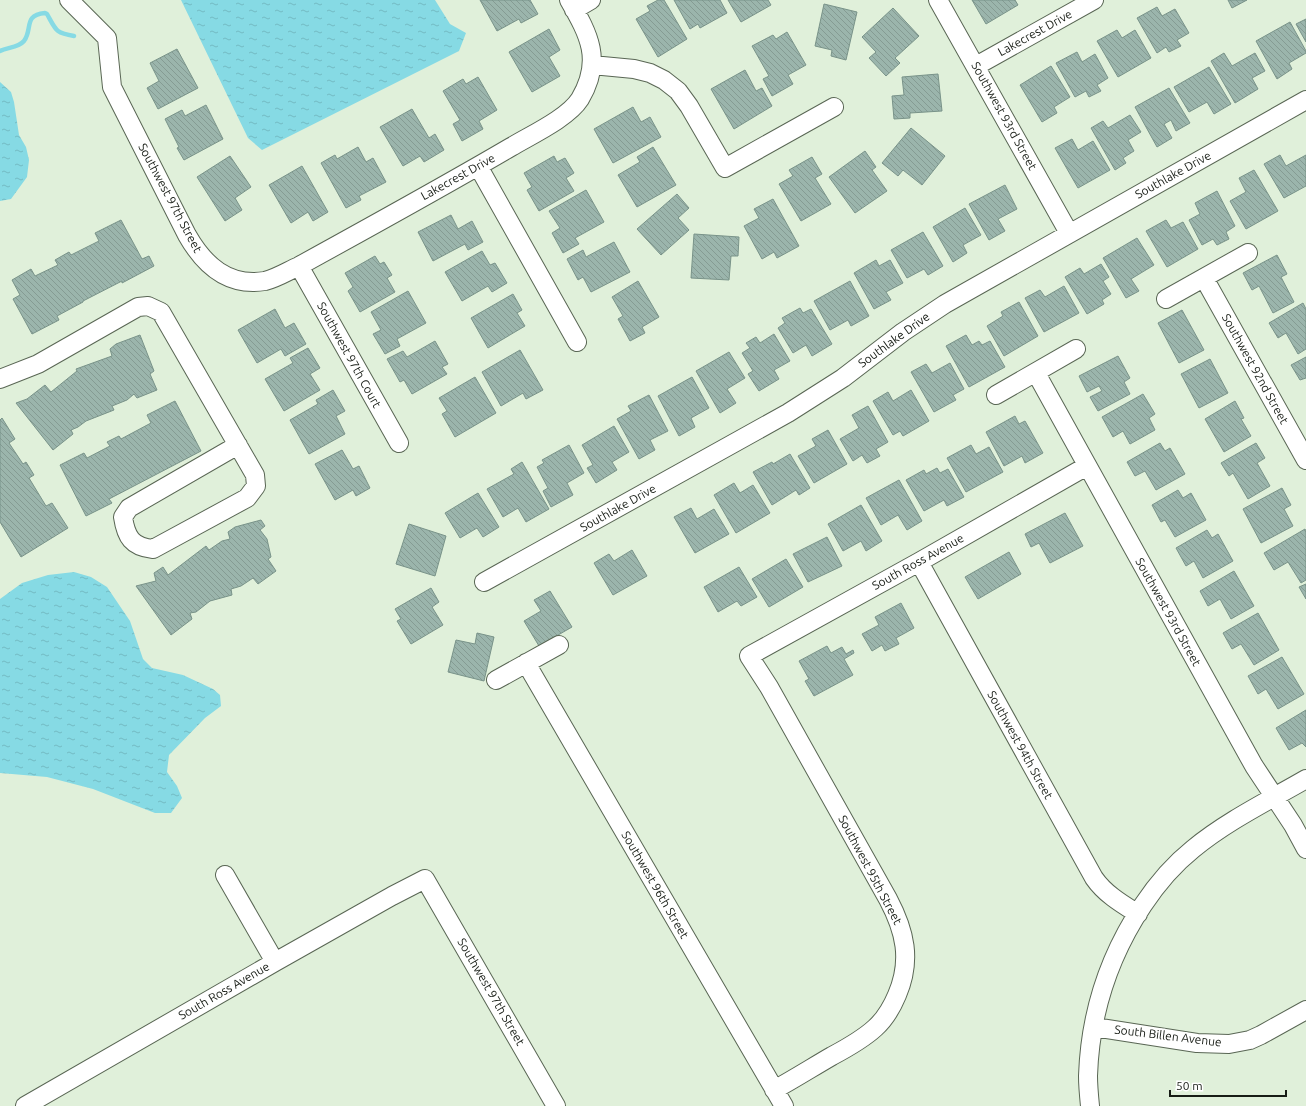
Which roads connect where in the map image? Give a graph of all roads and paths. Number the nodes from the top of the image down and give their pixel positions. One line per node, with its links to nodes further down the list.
1 (69, 0): 13 (street, Southwest 97th Street)
2 (591, 0): 5 (street)
3 (938, 0): 7 (street, Southwest 93rd Street)
4 (1094, 0): 7 (street, Lakecrest Drive)
5 (572, 5): 6 (street)
6 (592, 66): 9 (street); 10 (street, Lakecrest Drive)
7 (976, 66): 11 (street, Southwest 93rd Street)
8 (1306, 100): 11 (street, Southlake Drive)
9 (834, 107)
10 (478, 166): 13 (street, Lakecrest Drive); 16 (street)
11 (1069, 233): 26 (street, Southlake Drive)
12 (1248, 253): 14 (street)
13 (299, 266): 21 (street, Southwest 97th Court)
14 (1204, 278): 15 (street); 23 (street, Southwest 92nd Street)
15 (1166, 299)
16 (577, 342)
17 (1076, 349): 18 (street)
18 (1036, 373): 20 (street); 24 (street, Southwest 93rd Street)
19 (0, 379): 22 (street)
20 (996, 395)
21 (399, 443)
22 (238, 445): 22 (street)
23 (1306, 460)
24 (1087, 466): 25 (street, South Ross Avenue); 32 (street, Southwest 93rd Street)
25 (919, 562): 28 (street, South Ross Avenue); 36 (street, Southwest 94th Street)
26 (484, 582)
27 (559, 645): 29 (street)
28 (749, 656): 40 (street, Southwest 95th Street)
29 (526, 663): 30 (street); 40 (street, Southwest 96th Street)
30 (496, 680)
31 (1306, 779): 32 (street)
32 (1274, 797): 33 (street, Southwest 93rd Street); 36 (street)
33 (1306, 849)
34 (225, 875): 37 (street)
35 (425, 879): 37 (street, South Ross Avenue); 42 (street, Southwest 97th Street)
36 (1138, 914): 39 (street)
37 (275, 962): 41 (street, South Ross Avenue)
38 (1306, 1010): 39 (street, South Billen Avenue)
39 (1094, 1026): 44 (street)
40 (774, 1090): 43 (street, Southwest 96th Street)
41 (25, 1106)
42 (556, 1106)
43 (784, 1106)
44 (1090, 1106)

